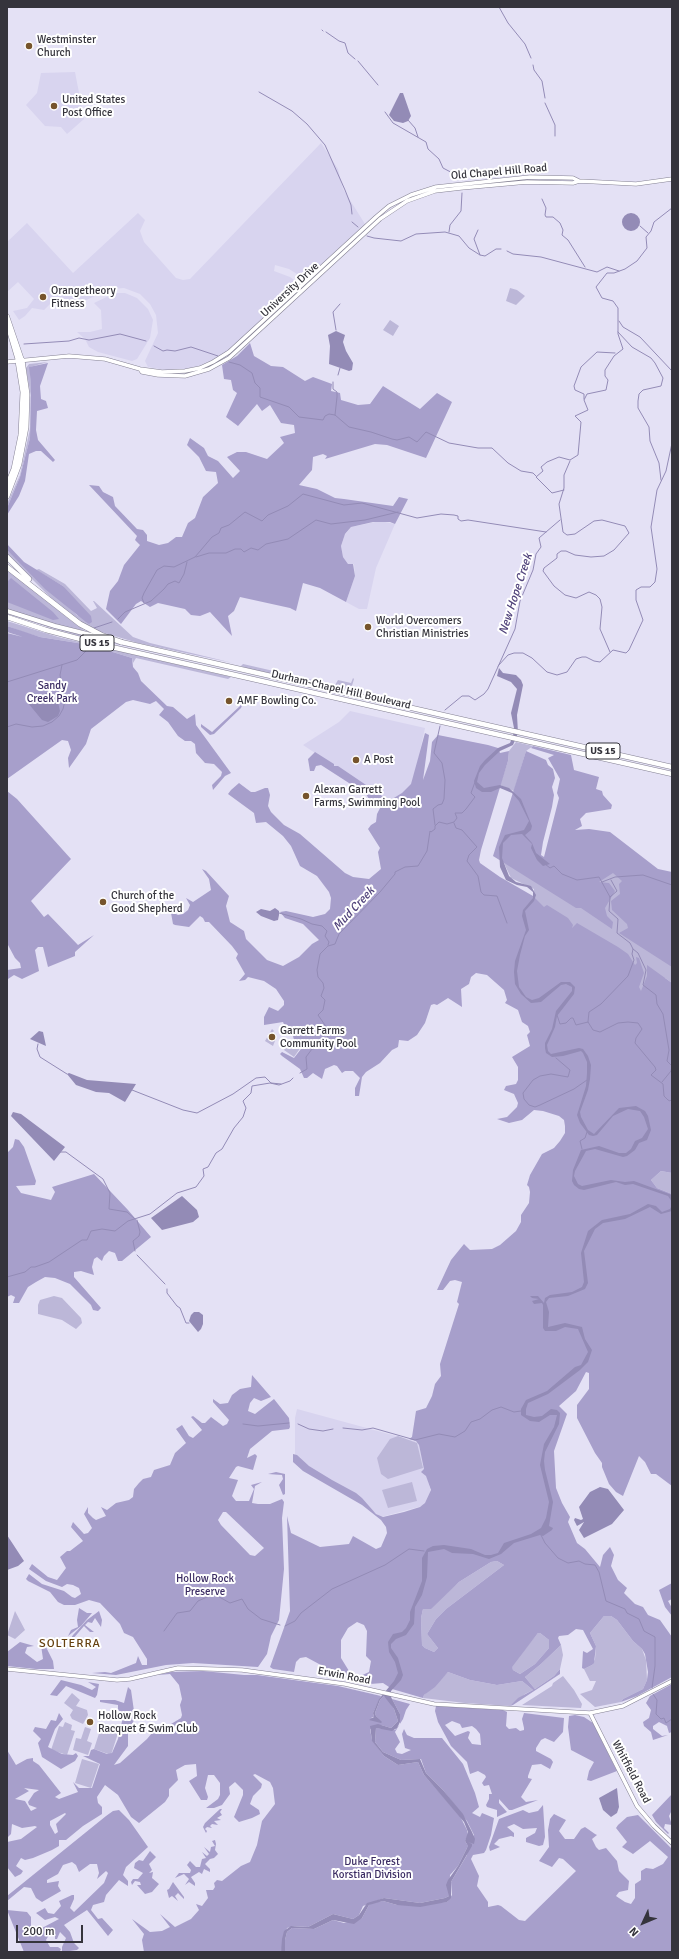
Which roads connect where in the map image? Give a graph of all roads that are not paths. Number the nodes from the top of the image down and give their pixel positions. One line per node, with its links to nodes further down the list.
1 (672, 179): 2 (main road, Old Chapel Hill Road)
2 (443, 188): 5 (main road, University Drive)
3 (7, 316): 5 (main road)
4 (7, 324): 5 (main road)
5 (20, 360): 6 (main road, University Drive); 7 (highway); 8 (highway)
6 (7, 362)
7 (7, 486)
8 (7, 495)
9 (7, 557): 11 (highway)
10 (7, 567): 11 (highway, US 15)
11 (58, 608): 14 (highway, US 15)
12 (7, 611): 14 (main road, Durham-Chapel Hill Boulevard)
13 (7, 617): 15 (highway, Durham-Chapel Hill Boulevard / US 15)
14 (121, 642): 16 (highway, Durham-Chapel Hill Boulevard / US 15)
15 (204, 668): 16 (highway); 17 (highway, Durham-Chapel Hill Boulevard / US 15)
16 (236, 669): 18 (highway, Durham-Chapel Hill Boulevard / US 15)
17 (235, 675): 18 (highway); 20 (highway, Durham-Chapel Hill Boulevard / US 15)
18 (278, 678): 19 (highway, Durham-Chapel Hill Boulevard / US 15)
19 (672, 766)
20 (672, 774)
21 (7, 1669): 23 (main road, Erwin Road)
22 (672, 1681): 23 (main road, Erwin Road)
23 (591, 1713): 24 (main road, Whitfield Road)
24 (672, 1843)

